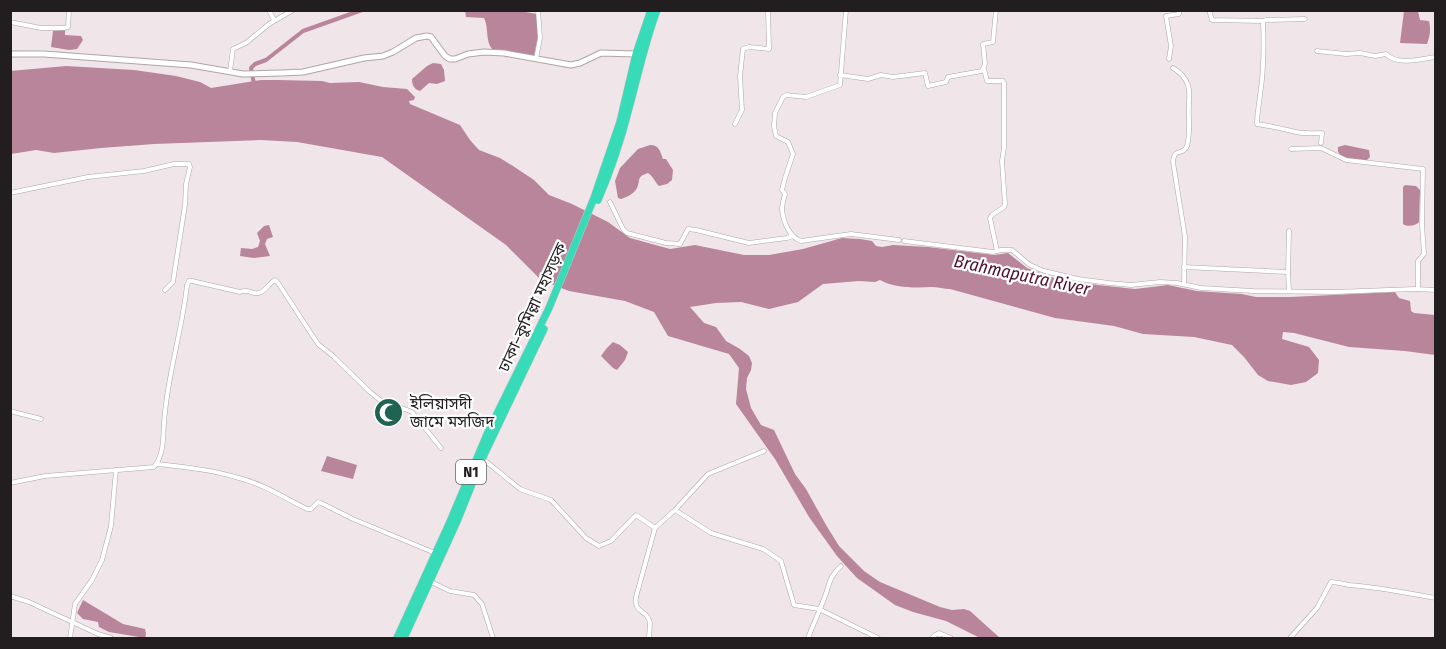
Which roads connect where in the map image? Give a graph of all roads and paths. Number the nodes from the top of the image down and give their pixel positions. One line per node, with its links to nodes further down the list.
1 (69, 10): 17 (street)
2 (269, 10): 15 (street)
3 (293, 10): 15 (street)
4 (538, 10): 22 (street)
5 (651, 10): 20 (highway, ঢাকা–কুমিল্লা মহাসড়ক / N1)
6 (657, 10): 32 (highway, ঢাকা–কুমিল্লা মহাসড়ক / N1)
7 (768, 10): 28 (street)
8 (846, 10): 27 (street)
9 (996, 10): 24 (street)
10 (1167, 10): 13 (street)
11 (1179, 10): 13 (street)
12 (1209, 10): 16 (street)
13 (1166, 16): 23 (street)
14 (1305, 19): 16 (street)
15 (274, 20): 26 (street)
16 (1263, 21): 29 (street)
17 (10, 22)
18 (1317, 51): 21 (street)
19 (10, 54): 26 (main road)
20 (636, 54): 22 (main road); 32 (highway, ঢাকা–কুমিল্লা মহাসড়ক / N1)
21 (1436, 57)
22 (536, 59): 26 (main road)
23 (1169, 59)
24 (984, 68): 27 (street); 36 (street)
25 (1173, 68): 37 (street)
26 (230, 72)
27 (840, 75): 35 (street)
28 (735, 124)
29 (1321, 143)
30 (1291, 149): 40 (street)
31 (10, 193): 41 (street)
32 (597, 198): 44 (highway, ঢাকা–কুমিল্লা মহাসড়ক / N1)
33 (610, 202): 35 (street)
34 (1289, 231): 38 (street)
35 (793, 236): 36 (street)
36 (997, 251): 39 (street)
37 (1184, 267): 38 (street); 39 (street)
38 (1288, 272): 43 (street)
39 (1184, 283): 43 (street)
40 (1418, 289): 42 (street); 43 (street)
41 (165, 290)
42 (1436, 290)
43 (1289, 291)
44 (551, 309): 49 (highway, ঢাকা–কুমিল্লা মহাসড়ক / N1); 55 (highway, ঢাকা–কুমিল্লা মহাসড়ক / N1)
45 (10, 411): 46 (street)
46 (41, 419)
47 (441, 448): 50 (street)
48 (764, 452): 53 (street)
49 (482, 459): 54 (street); 57 (highway, ঢাকা–কুমিল্লা মহাসড়ক / N1)
50 (157, 464): 51 (street); 55 (street)
51 (116, 470): 52 (street); 61 (street)
52 (10, 483)
53 (675, 510): 54 (street); 60 (street)
54 (655, 528): 67 (street)
55 (436, 553): 64 (highway, ঢাকা–কুমিল্লা মহাসড়ক / N1)
56 (842, 566): 60 (street)
57 (429, 581): 65 (highway, ঢাকা–কুমিল্লা মহাসড়ক / N1); 66 (street)
58 (10, 596): 61 (street)
59 (1436, 598): 72 (street)
60 (819, 609): 68 (street); 69 (street)
61 (72, 621): 62 (street); 63 (street)
62 (70, 639)
63 (111, 639)
64 (398, 639)
65 (404, 639)
66 (493, 639)
67 (649, 639)
68 (808, 639)
69 (878, 639)
70 (932, 639): 71 (street)
71 (951, 639)
72 (1290, 639)

